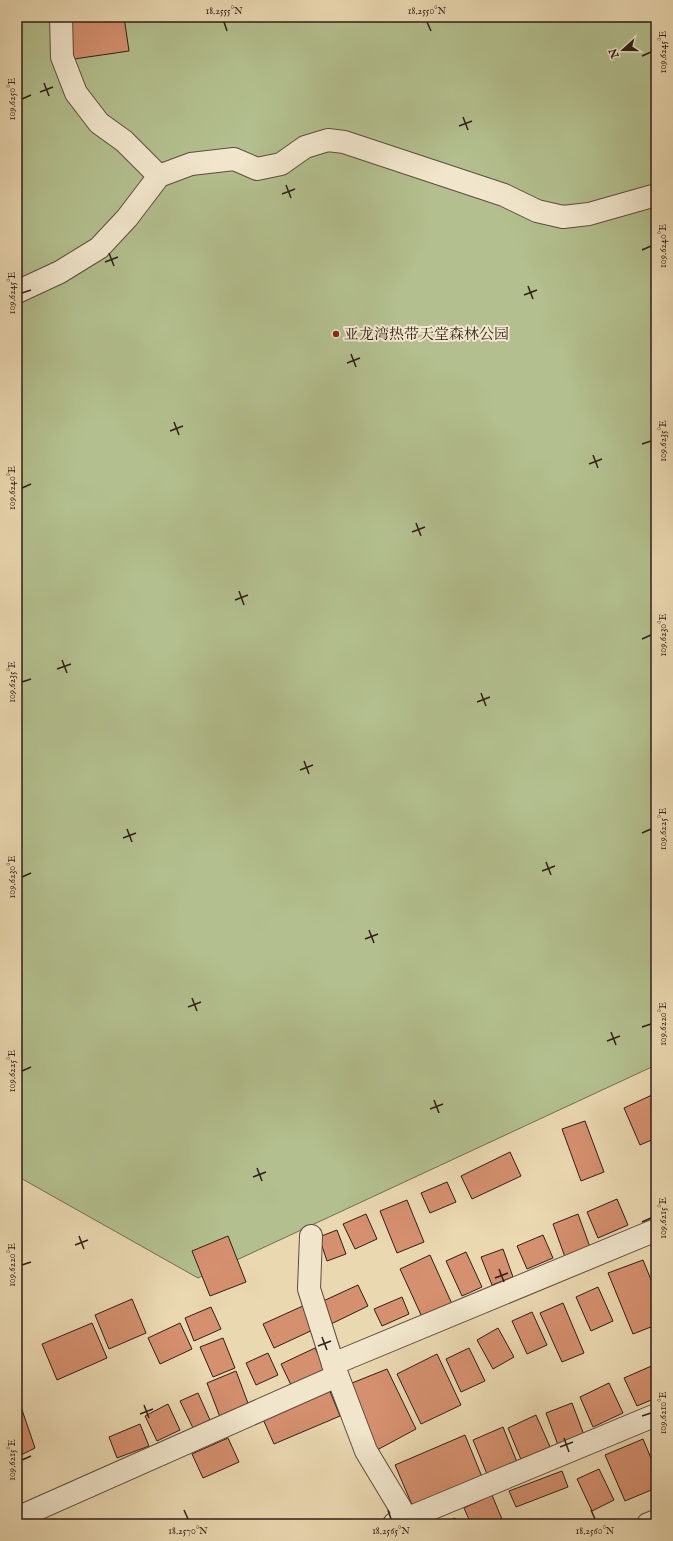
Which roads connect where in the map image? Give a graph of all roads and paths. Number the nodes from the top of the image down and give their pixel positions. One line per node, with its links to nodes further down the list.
1 (61, 17): 2 (street)
2 (159, 176): 3 (street); 4 (street)
3 (656, 195)
4 (17, 292)
5 (655, 1233): 7 (street)
6 (311, 1236): 7 (street)
7 (335, 1370): 9 (street); 11 (street)
8 (656, 1415): 11 (street)
9 (17, 1518)
10 (656, 1520): 12 (street)
11 (404, 1522)
12 (648, 1524)

